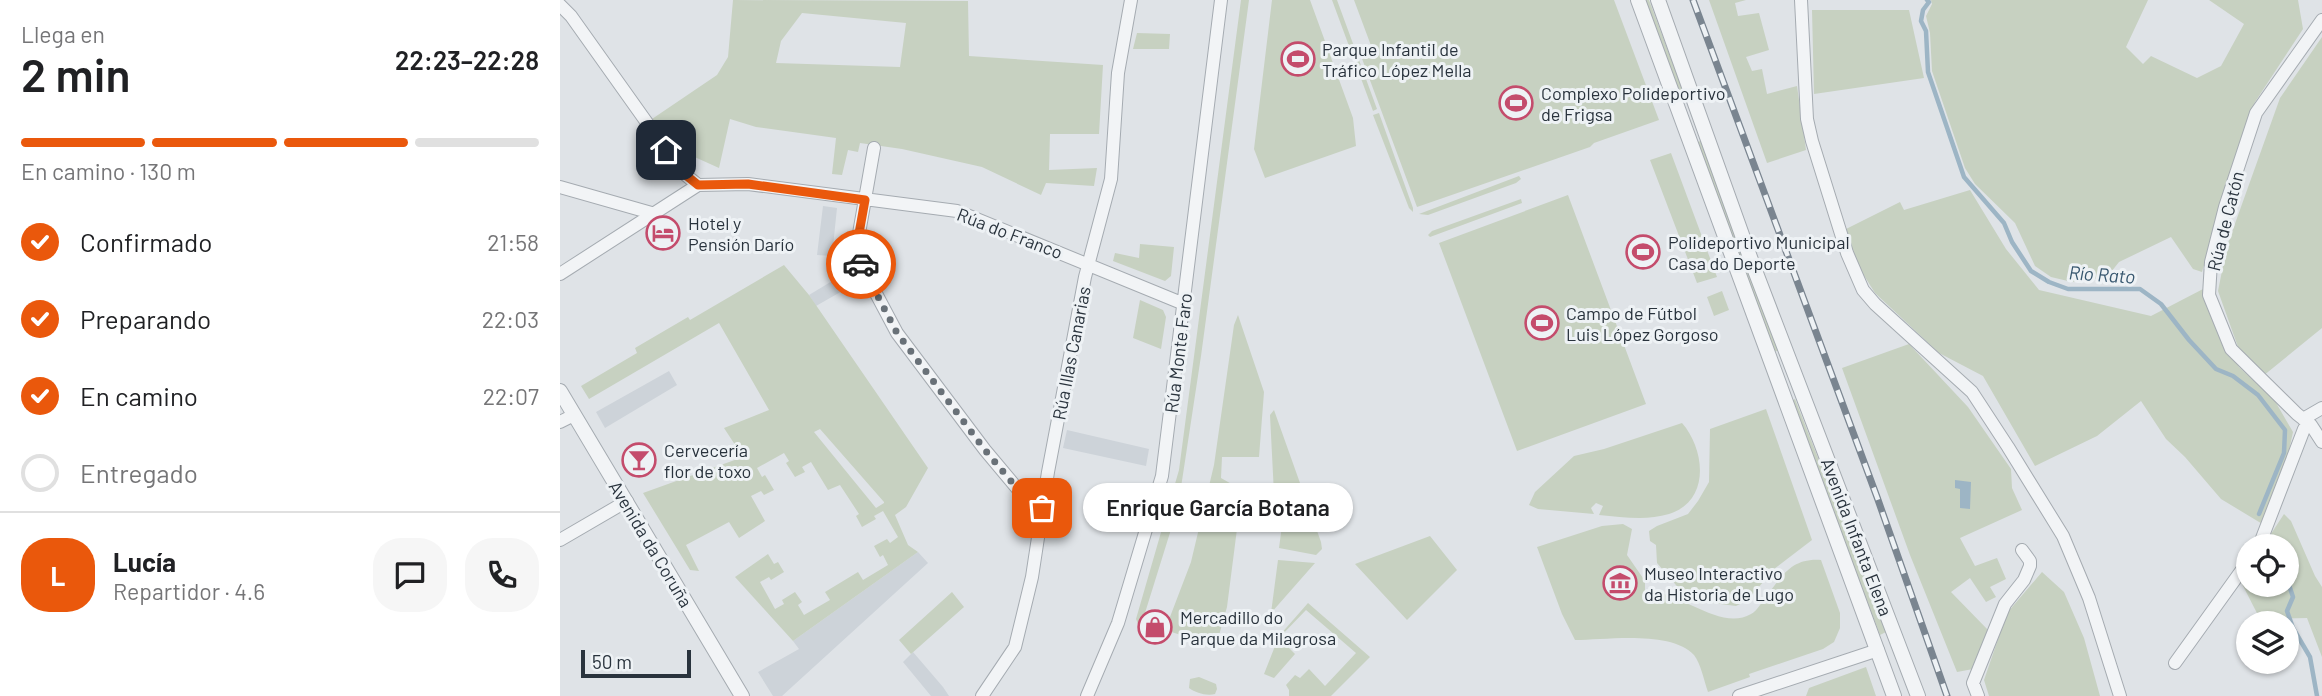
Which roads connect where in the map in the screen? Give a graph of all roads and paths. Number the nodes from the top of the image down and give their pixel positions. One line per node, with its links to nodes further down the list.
1 (1131, 0): 15 (street, Rúa Illas Canarias)
2 (1221, 0): 17 (street, Rúa Monte Faro)
3 (1638, 0): 9 (street, Avenida Infanta Elena)
4 (1658, 0): 8 (street, Avenida Infanta Elena)
5 (1801, 0): 40 (street)
6 (560, 5): 11 (street)
7 (2322, 20): 23 (street, Rúa de Catón)
8 (1700, 117): 9 (street); 18 (street, Avenida Infanta Elena)
9 (1684, 123): 19 (street, Avenida Infanta Elena)
10 (874, 148): 13 (street)
11 (698, 185): 13 (street, Rúa do Franco); 14 (street)
12 (560, 187): 14 (street)
13 (865, 200): 15 (street, Rúa do Franco); 26 (street)
14 (655, 214): 16 (street)
15 (1089, 264): 17 (street, Rúa do Franco); 26 (street, Rúa Illas Canarias)
16 (560, 274)
17 (1184, 304): 35 (street, Rúa Monte Faro)
18 (1796, 378): 19 (street); 38 (street, Avenida Infanta Elena)
19 (1782, 386): 31 (street, Avenida Infanta Elena)
20 (560, 391): 22 (street, Avenida da Coruña)
21 (2322, 408): 23 (street)
22 (567, 419): 25 (street, Avenida da Coruña)
23 (2303, 419): 24 (street, Rúa de Catón); 27 (street)
24 (2322, 442)
25 (627, 501): 28 (street); 33 (street, Avenida da Coruña)
26 (1042, 508): 34 (street, Rúa Illas Canarias)
27 (2264, 534)
28 (560, 540)
29 (2022, 550): 39 (street)
30 (2236, 578): 32 (street)
31 (1878, 650): 36 (street); 37 (street, Avenida Infanta Elena)
32 (2175, 663)
33 (742, 696)
34 (982, 696)
35 (1087, 696)
36 (1740, 696)
37 (1894, 696)
38 (1918, 696)
39 (1978, 696)
40 (2120, 696)

